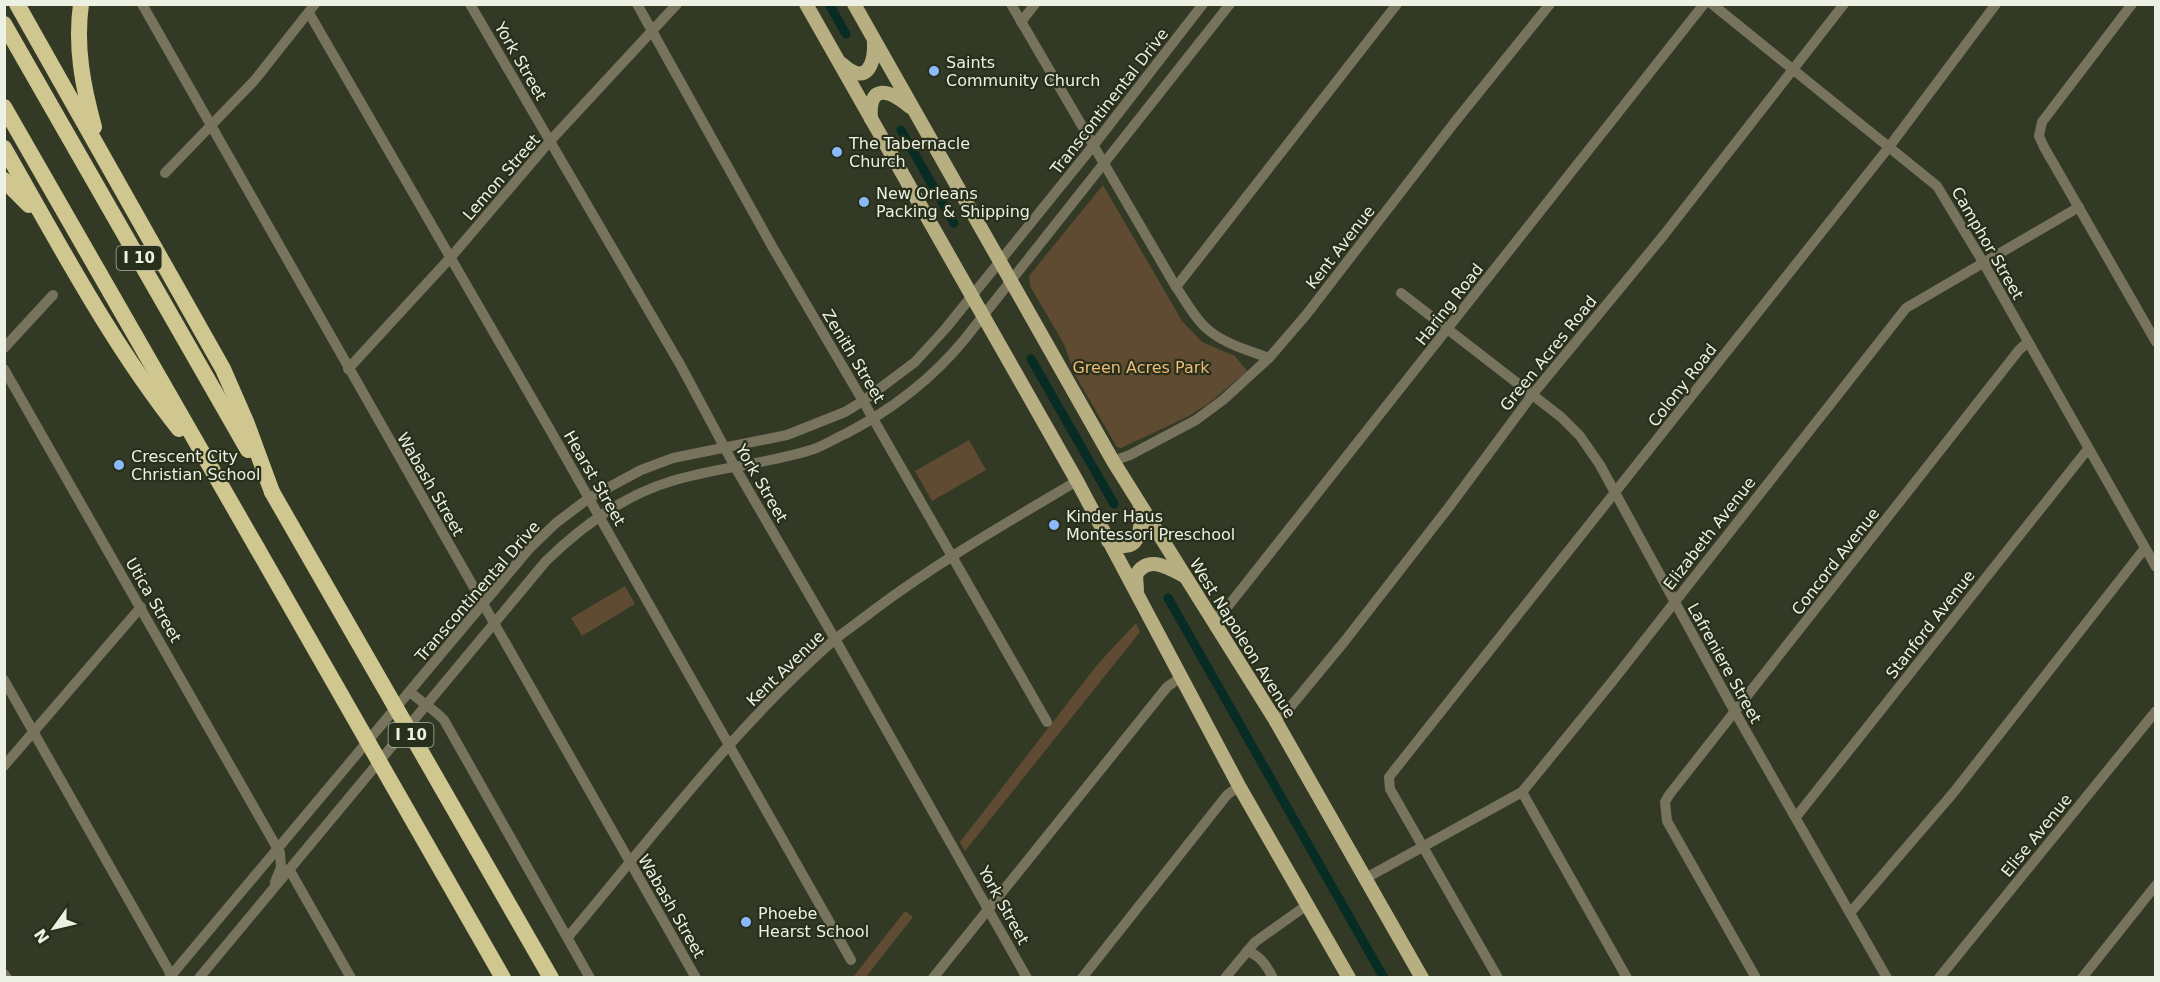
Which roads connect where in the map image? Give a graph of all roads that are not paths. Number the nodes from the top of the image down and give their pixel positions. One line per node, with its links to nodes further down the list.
1 (17, 4): 37 (highway)
2 (81, 4): 37 (highway)
3 (142, 4): 30 (street, Wabash Street)
4 (470, 4): 31 (street, York Street)
5 (637, 4): 23 (street, Zenith Street)
6 (677, 4): 23 (street, Lemon Street)
7 (806, 4): 25 (main road)
8 (854, 4): 24 (main road, West Napoleon Avenue)
9 (1011, 4): 21 (street)
10 (1035, 4): 21 (street)
11 (1203, 4): 32 (street, Transcontinental Drive)
12 (1230, 4): 35 (street, Transcontinental Drive)
13 (1397, 4): 45 (street)
14 (1550, 4): 54 (street, Kent Avenue)
15 (1704, 4): 50 (street, Haring Road)
16 (1712, 4): 26 (street, Camphor Street)
17 (1844, 4): 26 (street, Green Acres Road)
18 (1996, 4): 33 (street, Colony Road)
19 (2132, 4): 39 (street)
20 (312, 9): 30 (street); 40 (street, Hearst Street)
21 (1021, 22): 32 (street)
22 (4, 24): 66 (highway, I 10)
23 (652, 31): 31 (street, Lemon Street); 58 (street, Zenith Street)
24 (874, 39): 25 (main road); 28 (main road, West Napoleon Avenue)
25 (838, 61): 29 (main road)
26 (1794, 70): 33 (street, Camphor Street); 57 (street, Green Acres Road)
27 (4, 106): 64 (highway, I 10)
28 (916, 112): 29 (main road); 41 (main road, West Napoleon Avenue)
29 (871, 119): 48 (main road)
30 (210, 127): 36 (street); 56 (street, Wabash Street)
31 (550, 141): 40 (street, Lemon Street); 60 (street, York Street)
32 (1093, 146): 35 (street); 41 (street, Transcontinental Drive)
33 (1889, 147): 42 (street, Camphor Street); 67 (street, Colony Road)
34 (4, 148): 43 (highway)
35 (1104, 165): 44 (street, Transcontinental Drive); 45 (street)
36 (165, 173)
37 (114, 175): 66 (highway)
38 (4, 180): 43 (highway)
39 (2079, 207): 42 (street, Elizabeth Avenue); 52 (street)
40 (451, 257): 56 (street, Lemon Street); 68 (street, Hearst Street)
41 (1000, 260): 44 (main road, West Napoleon Avenue); 48 (street, Transcontinental Drive)
42 (1983, 262): 51 (street, Camphor Street); 77 (street, Elizabeth Avenue)
43 (72, 267): 64 (highway)
44 (1012, 280): 49 (street, Transcontinental Drive); 62 (main road, West Napoleon Avenue)
45 (1176, 287): 54 (street)
46 (1401, 293): 50 (street, Lafreniere Street)
47 (54, 295): 53 (street)
48 (971, 297): 49 (main road); 58 (street, Transcontinental Drive)
49 (983, 317): 59 (street, Transcontinental Drive); 65 (main road)
50 (1448, 329): 57 (street, Lafreniere Street); 80 (street, Haring Road)
51 (2028, 342): 61 (street, Camphor Street); 88 (street, Concord Avenue)
52 (2156, 342)
53 (4, 348)
54 (1269, 358): 62 (street, Kent Avenue)
55 (4, 369): 79 (street, Utica Street)
56 (348, 369): 78 (street, Wabash Street)
57 (1532, 395): 67 (street, Lafreniere Street); 89 (street, Green Acres Road)
58 (863, 401): 59 (street, Zenith Street); 60 (street, Transcontinental Drive)
59 (874, 419): 63 (street, Transcontinental Drive); 73 (street, Zenith Street)
60 (725, 448): 63 (street, York Street); 68 (street, Transcontinental Drive)
61 (2088, 450): 72 (street, Camphor Street); 96 (street, Stanford Avenue)
62 (1113, 461): 69 (main road, West Napoleon Avenue)
63 (735, 467): 70 (street, Transcontinental Drive); 82 (street, York Street)
64 (214, 472): 115 (highway, I 10, bridge)
65 (1077, 481): 71 (main road); 73 (street, Kent Avenue)
66 (272, 492): 116 (highway, I 10, bridge)
67 (1616, 494): 77 (street, Lafreniere Street); 97 (street, Colony Road)
68 (589, 498): 70 (street, Hearst Street); 78 (street, Transcontinental Drive)
69 (1140, 504): 71 (main road); 75 (main road, West Napoleon Avenue)
70 (599, 516): 81 (street, Transcontinental Drive); 92 (street, Hearst Street)
71 (1108, 540): 76 (main road)
72 (2145, 548): 74 (street, Camphor Street); 106 (street)
73 (952, 556): 82 (street, Kent Avenue); 90 (street, Zenith Street)
74 (2156, 567)
75 (1186, 578): 76 (main road); 80 (main road, West Napoleon Avenue)
76 (1138, 597): 83 (main road)
77 (1674, 602): 88 (street, Lafreniere Street); 95 (street, Elizabeth Avenue)
78 (483, 604): 81 (street, Wabash Street); 85 (street, Transcontinental Drive)
79 (141, 607): 91 (street); 98 (street, Utica Street)
80 (1213, 619): 89 (main road, West Napoleon Avenue)
81 (494, 623): 86 (street, Transcontinental Drive); 99 (street, Wabash Street)
82 (836, 639): 92 (street, Kent Avenue); 105 (street, York Street)
83 (1181, 677): 94 (main road); 105 (street)
84 (4, 680): 91 (street)
85 (410, 692): 86 (street); 98 (street, Transcontinental Drive)
86 (426, 706): 100 (street, Transcontinental Drive); 107 (street)
87 (2156, 711): 130 (street, Elise Avenue)
88 (1735, 712): 96 (street, Lafreniere Street); 128 (street, Concord Avenue)
89 (1274, 718): 101 (main road, West Napoleon Avenue)
90 (1047, 722)
91 (34, 732): 93 (street); 111 (street)
92 (729, 746): 99 (street, Kent Avenue); 109 (street, Hearst Street)
93 (4, 765)
94 (1239, 786): 104 (main road); 121 (street)
95 (1522, 792): 97 (street, Elizabeth Avenue); 127 (street)
96 (1796, 818): 106 (street, Lafreniere Street)
97 (1423, 847): 101 (street, Elizabeth Avenue); 126 (street)
98 (277, 848): 103 (street); 111 (street, Transcontinental Drive)
99 (630, 863): 107 (street, Kent Avenue); 118 (street, Wabash Street)
100 (289, 870): 103 (street, Transcontinental Drive); 114 (street)
101 (1366, 879): 125 (main road, West Napoleon Avenue)
102 (2156, 885): 131 (street)
103 (274, 888): 113 (street, Transcontinental Drive)
104 (1307, 905): 108 (street); 124 (main road)
105 (987, 907): 119 (street); 120 (street, York Street)
106 (1850, 913): 129 (street, Lafreniere Street)
107 (568, 937): 117 (street)
108 (1247, 951): 122 (street); 123 (street)
109 (851, 960)
110 (4, 974): 112 (street)
111 (171, 976)
112 (7, 978)
113 (199, 978)
114 (351, 978)
115 (503, 978)
116 (550, 978)
117 (590, 978)
118 (696, 978)
119 (933, 978)
120 (1027, 978)
121 (1082, 978)
122 (1225, 978)
123 (1274, 978)
124 (1348, 978)
125 (1422, 978)
126 (1498, 978)
127 (1627, 978)
128 (1756, 978)
129 (1887, 978)
130 (1939, 978)
131 (2082, 978)

